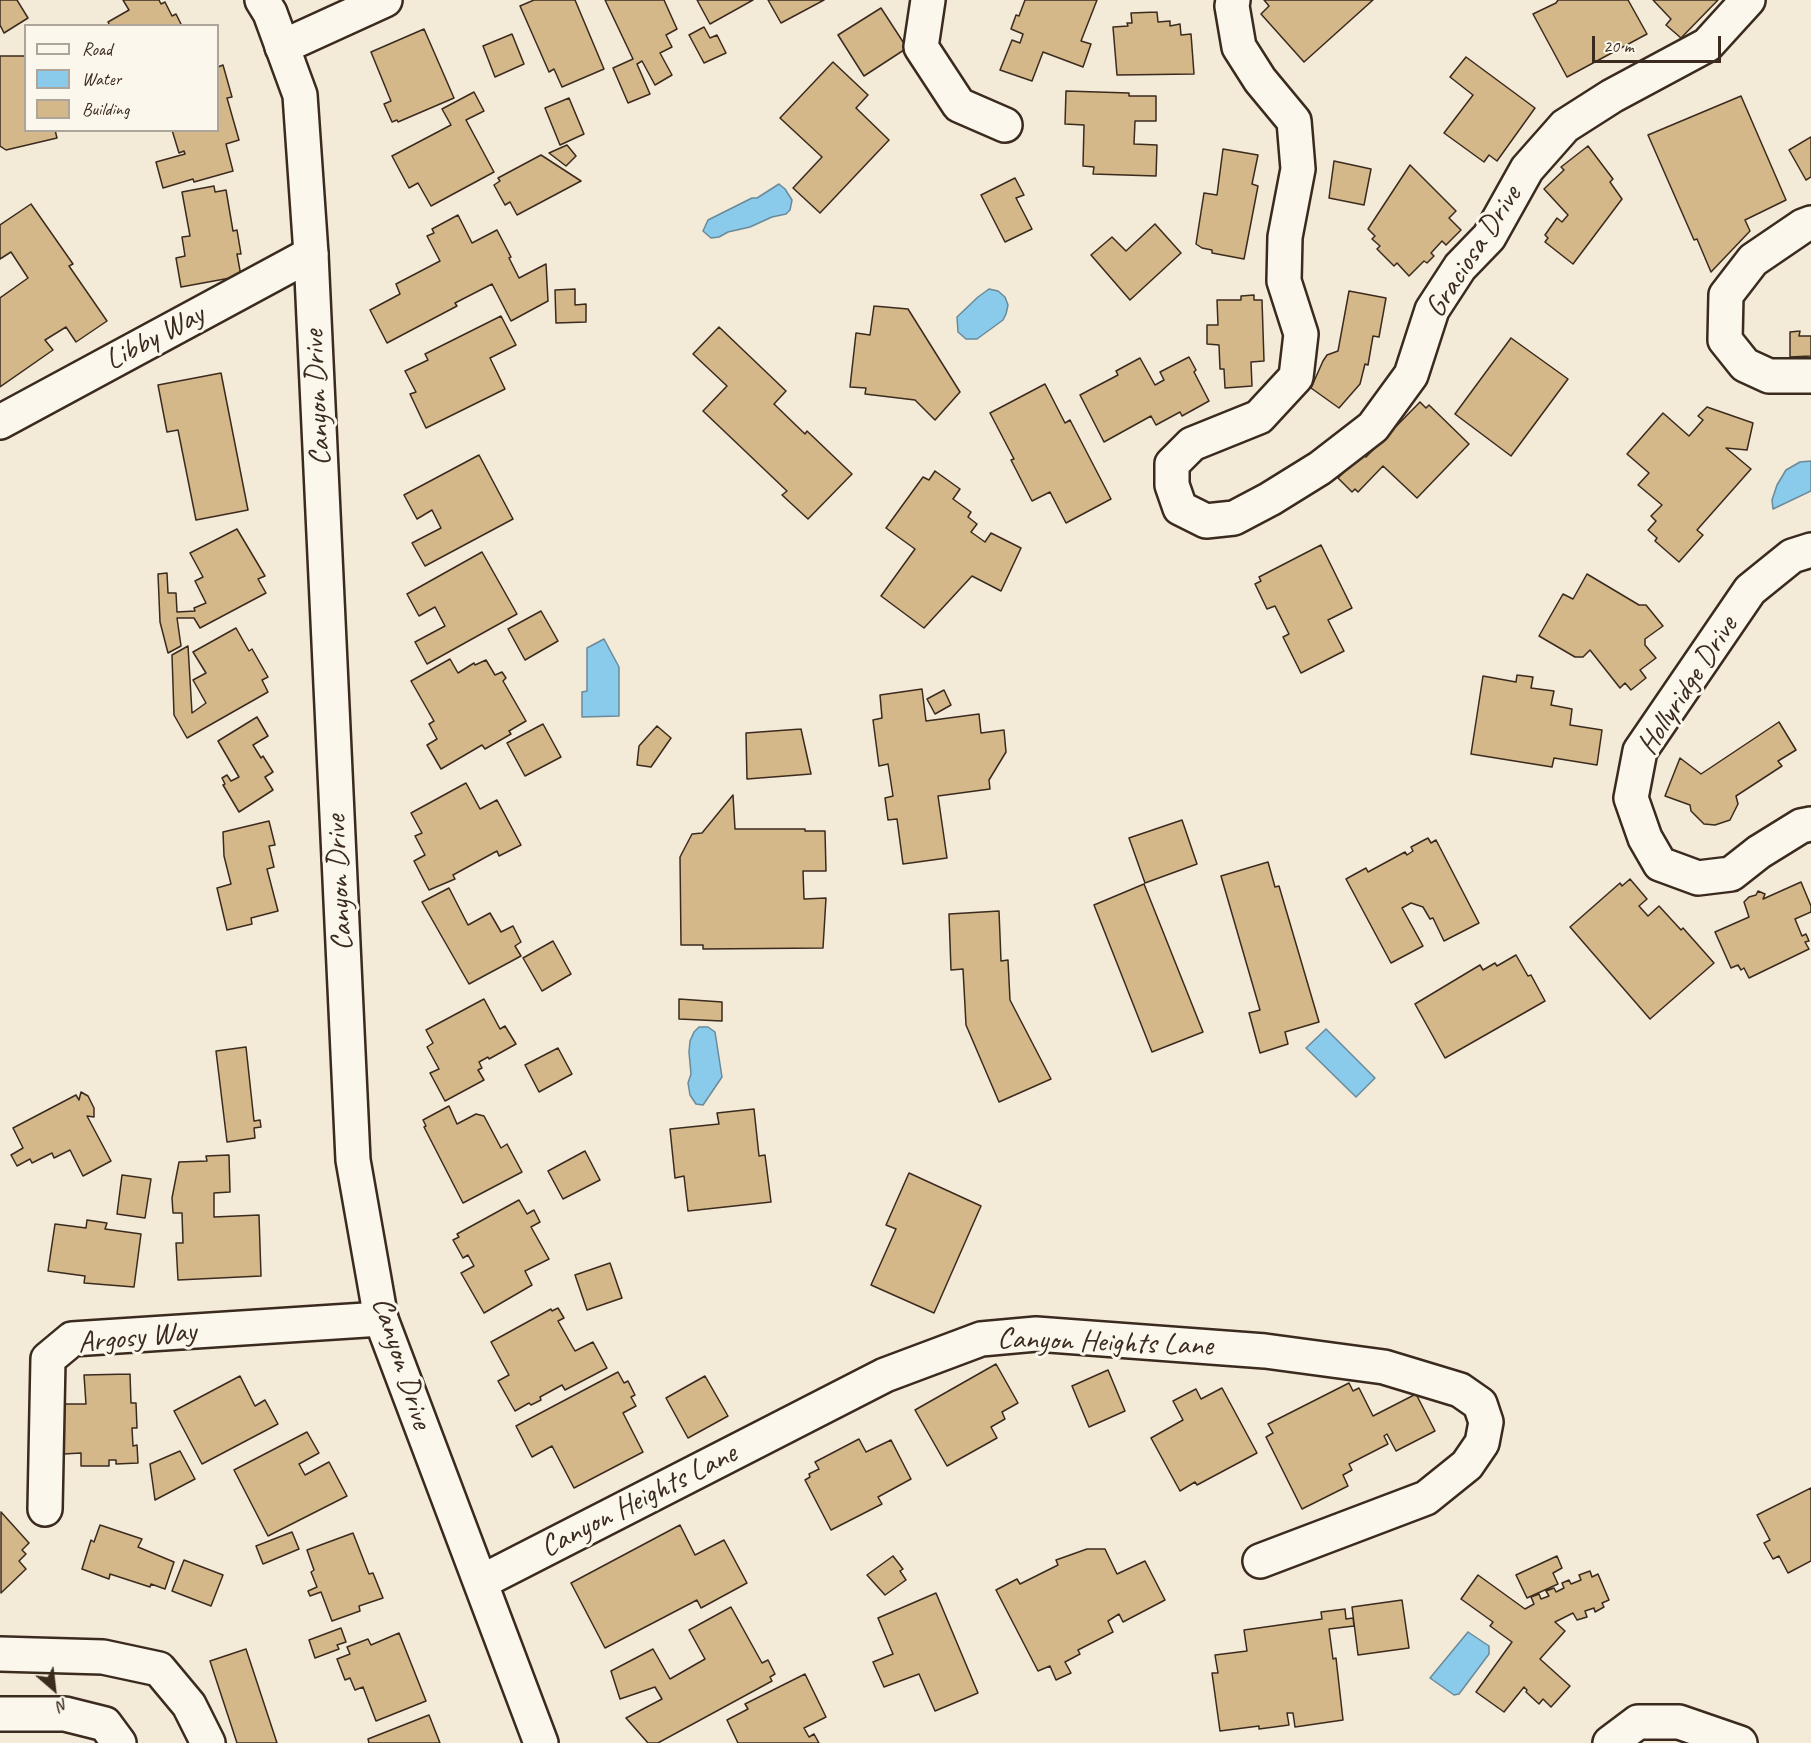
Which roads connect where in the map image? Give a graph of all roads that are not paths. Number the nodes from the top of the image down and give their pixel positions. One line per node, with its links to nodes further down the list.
1 (262, 0): 6 (street, Canyon Drive)
2 (385, 0): 6 (street)
3 (928, 0): 7 (street)
4 (1233, 0): 5 (street, Graciosa Drive)
5 (1748, 0)
6 (282, 47): 9 (street, Canyon Drive)
7 (1005, 125)
8 (1811, 223): 10 (street)
9 (311, 254): 11 (street, Libby Way); 14 (street, Canyon Drive)
10 (1811, 376)
11 (0, 422)
12 (1811, 550): 13 (street, Hollyridge Drive)
13 (1811, 824)
14 (381, 1319): 15 (street, Argosy Way); 17 (street, Canyon Drive)
15 (45, 1509)
16 (1260, 1561): 17 (street, Canyon Heights Lane)
17 (481, 1582): 22 (street, Canyon Drive)
18 (0, 1654): 21 (street)
19 (0, 1714): 20 (street)
20 (119, 1743)
21 (208, 1743)
22 (541, 1743)
23 (1610, 1743): 24 (street)
24 (1740, 1743)

